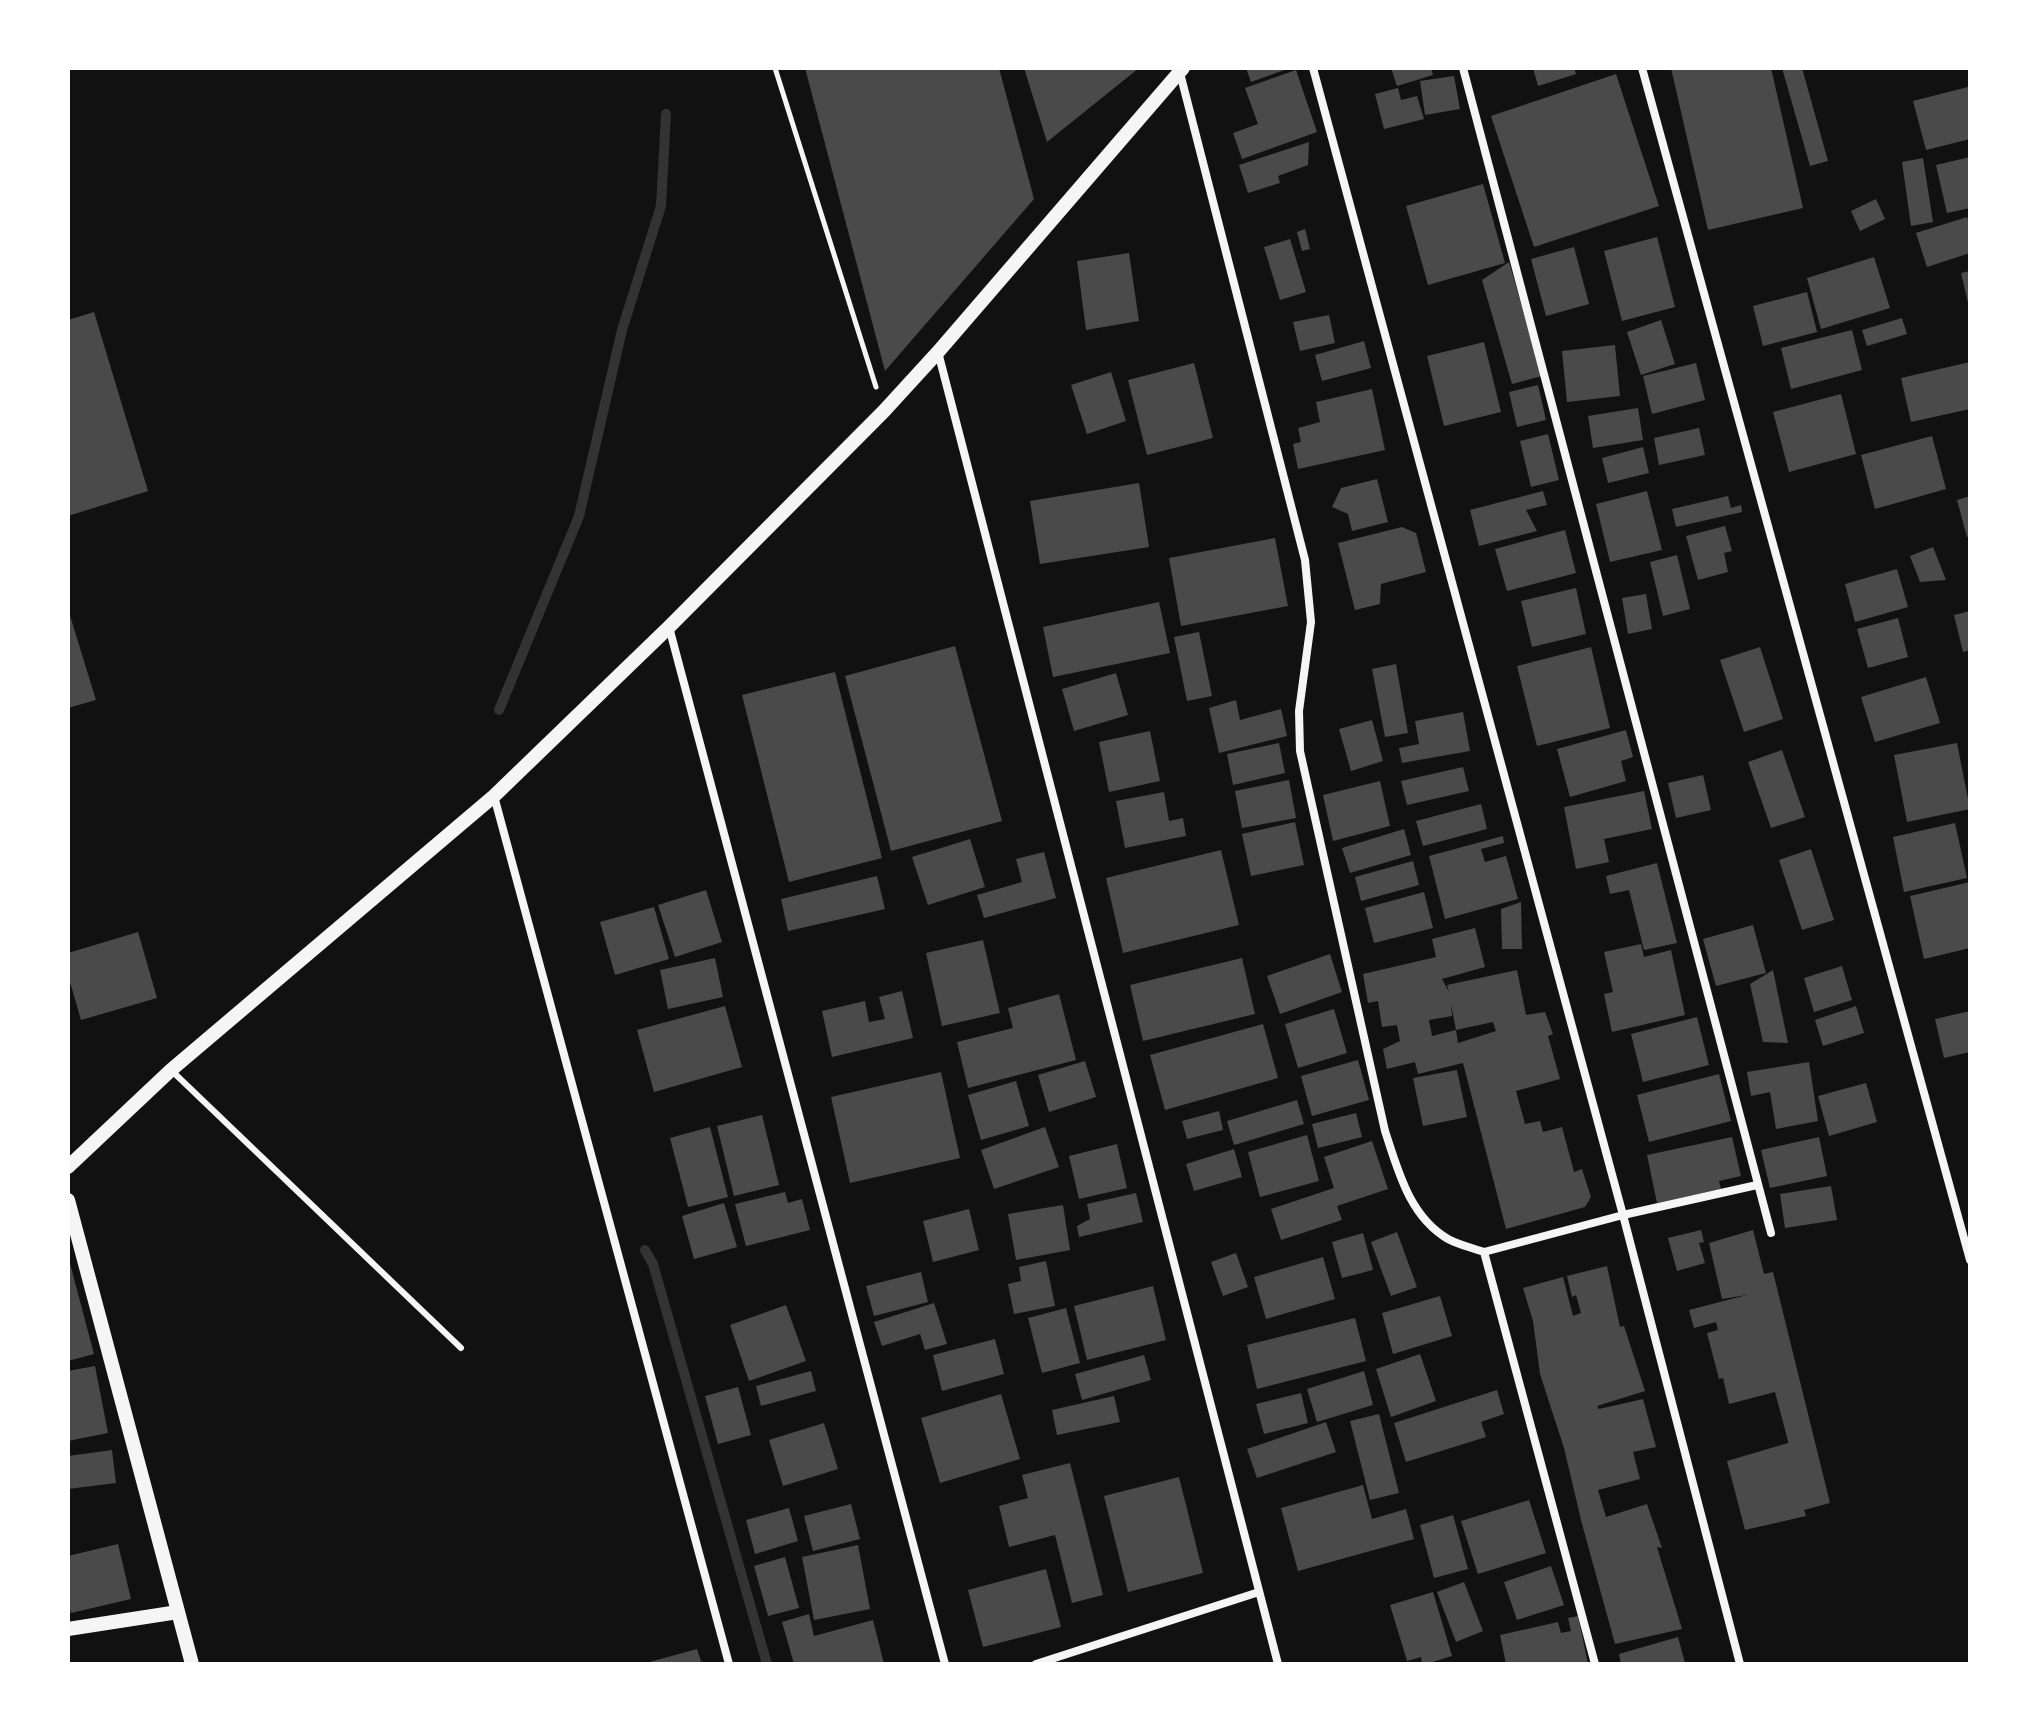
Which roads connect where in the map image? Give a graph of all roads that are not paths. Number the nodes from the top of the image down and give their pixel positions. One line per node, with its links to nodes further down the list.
1 (1313, 68): 12 (street)
2 (1463, 68): 10 (street)
3 (1642, 68): 15 (street)
4 (1181, 70): 5 (street); 14 (street)
5 (938, 352): 6 (street); 17 (street)
6 (669, 627): 7 (street); 22 (street)
7 (494, 796): 8 (street); 21 (street)
8 (171, 1070): 9 (street); 16 (lane)
9 (68, 1167)
10 (1757, 1185): 12 (street); 13 (street)
11 (68, 1200): 18 (street)
12 (1623, 1215): 14 (street); 26 (street)
13 (1771, 1233)
14 (1484, 1252): 25 (street)
15 (1970, 1260)
16 (461, 1348)
17 (1259, 1592): 23 (street); 24 (street)
18 (178, 1612): 19 (street); 20 (street)
19 (68, 1629)
20 (192, 1664)
21 (729, 1664)
22 (945, 1664)
23 (1036, 1664)
24 (1278, 1664)
25 (1595, 1664)
26 (1740, 1664)

